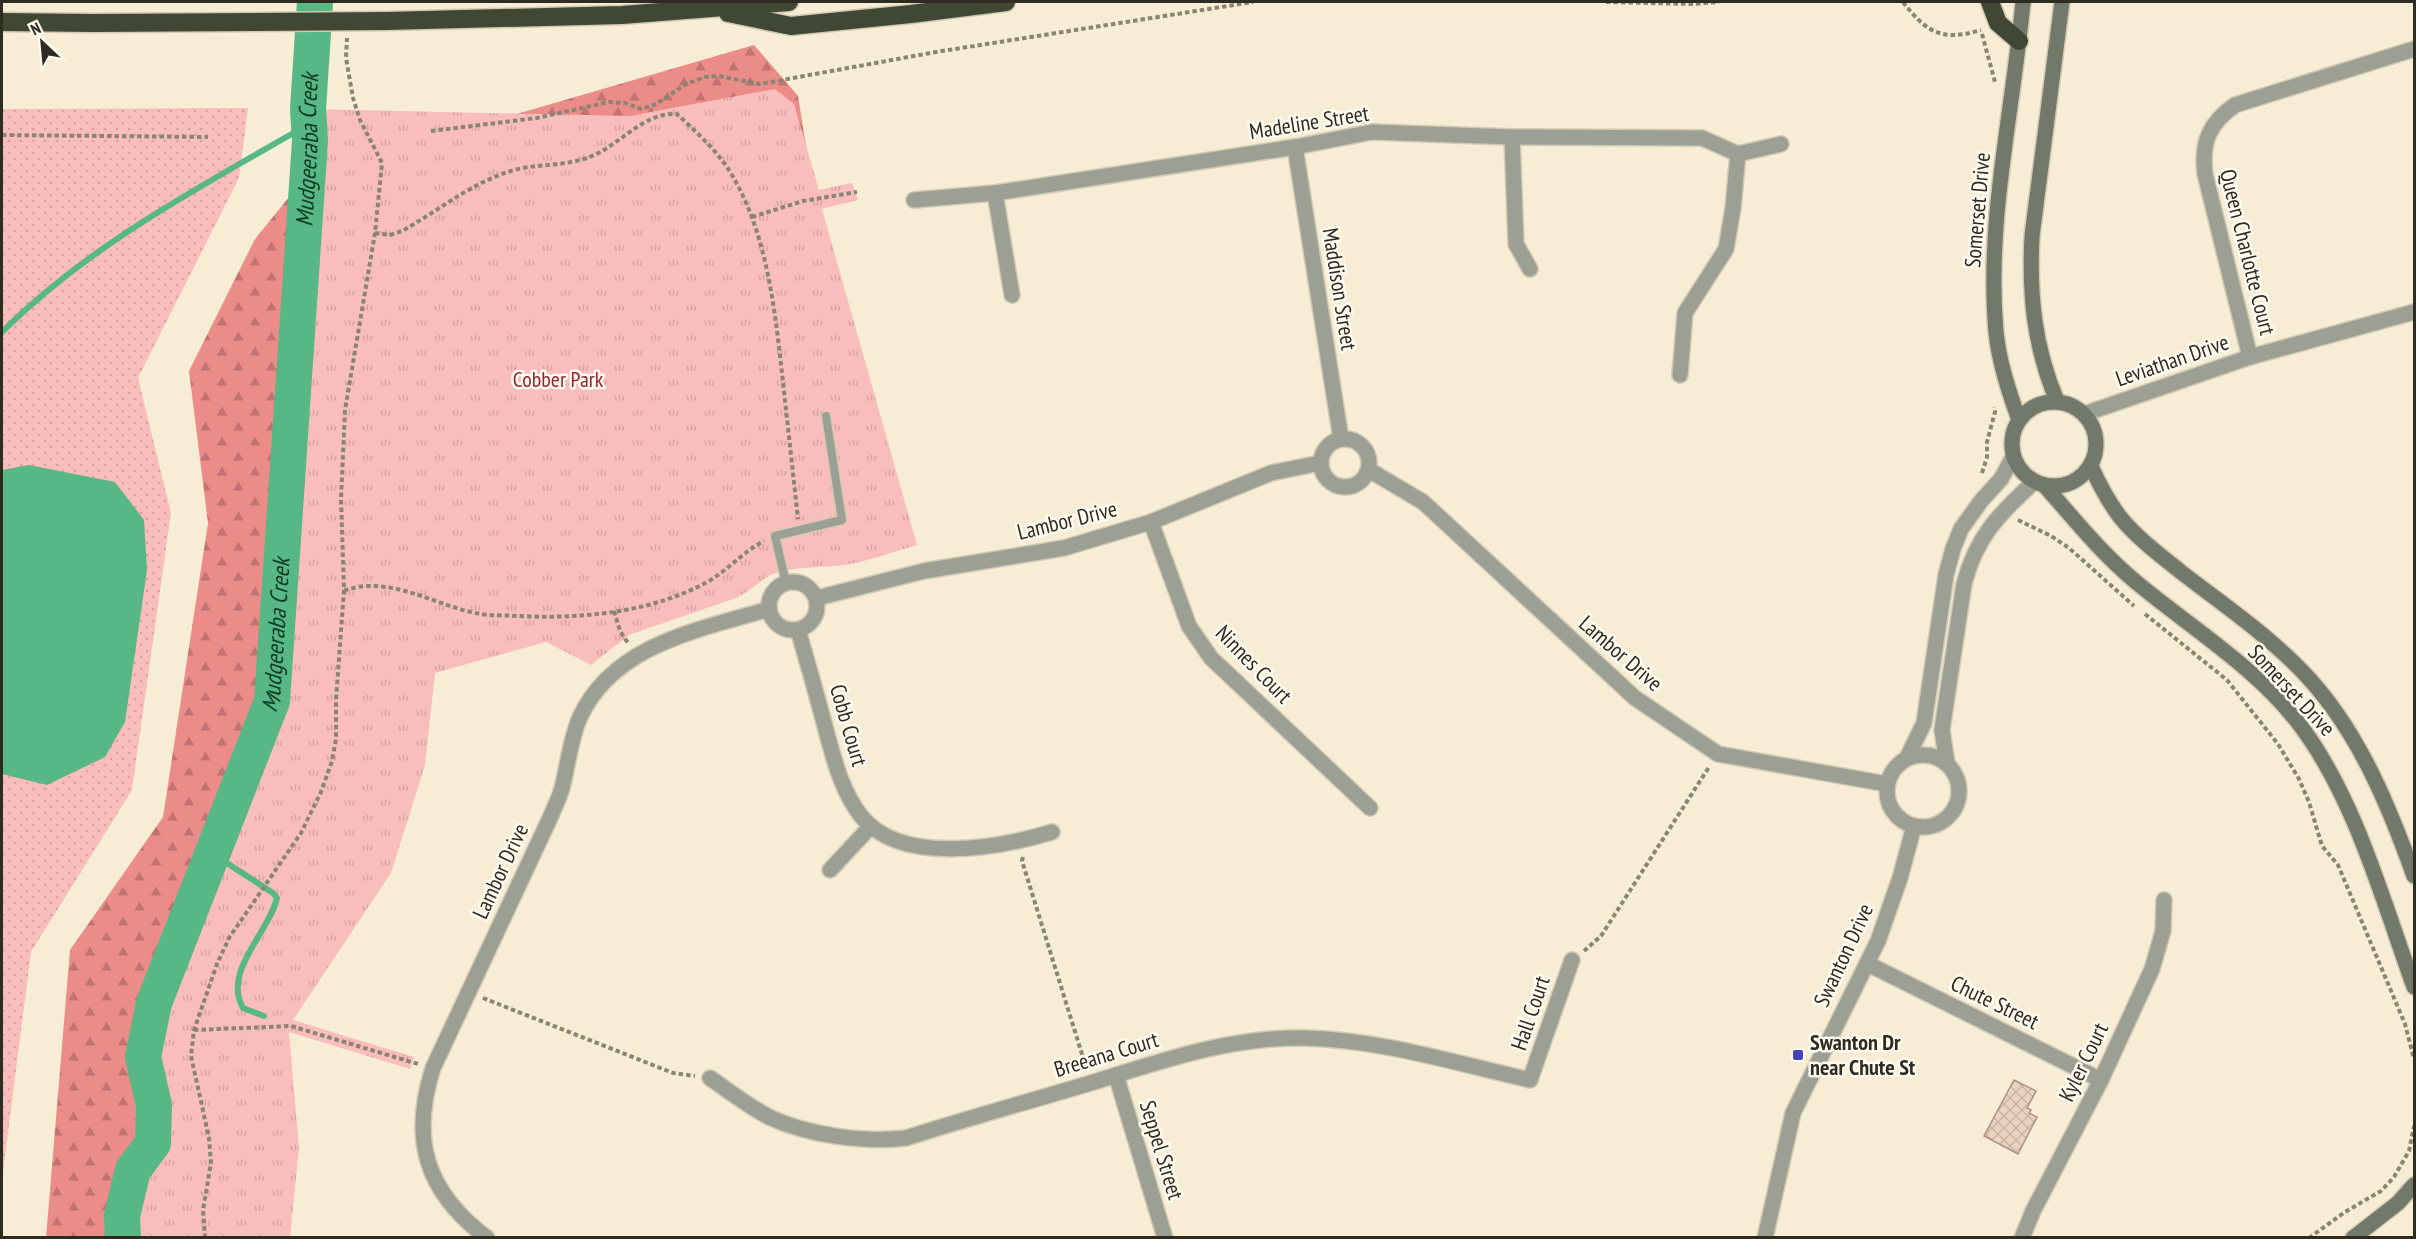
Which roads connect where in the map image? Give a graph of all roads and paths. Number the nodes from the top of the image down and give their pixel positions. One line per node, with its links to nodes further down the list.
1 (789, 2): 10 (highway)
2 (1006, 2): 10 (highway)
3 (1253, 2): 16 (path)
4 (1606, 2): 5 (path)
5 (1719, 2)
6 (1903, 2): 12 (path)
7 (1990, 2): 12 (highway)
8 (2023, 2): 14 (main road, Somerset Drive)
9 (2062, 2): 33 (main road)
10 (711, 10): 11 (highway, bridge)
11 (2, 22)
12 (1998, 23): 14 (highway)
13 (347, 36): 27 (path)
14 (2019, 40): 36 (main road, Somerset Drive)
15 (2415, 49): 31 (street, Queen Charlotte Court)
16 (431, 131)
17 (2, 135): 18 (path)
18 (208, 137)
19 (1512, 137): 21 (street, Madeline Street); 22 (street, Madeline Street); 28 (street)
20 (1781, 144): 22 (street)
21 (1295, 147): 24 (street, Madeline Street); 37 (street, Maddison Street)
22 (1738, 154): 32 (street)
23 (857, 192): 26 (path)
24 (995, 193): 25 (street, Madeline Street); 29 (street)
25 (914, 200)
26 (752, 217): 27 (path); 44 (path)
27 (375, 233): 47 (path)
28 (1530, 269)
29 (1011, 296)
30 (2415, 312): 31 (street, Leviathan Drive)
31 (2250, 357): 34 (street, Leviathan Drive)
32 (1680, 375)
33 (2057, 402): 34 (main road); 36 (main road)
34 (2084, 414): 40 (main road)
35 (826, 416): 44 (lane)
36 (2019, 420): 38 (main road)
37 (1341, 439): 39 (street); 41 (street)
38 (2013, 457): 42 (main road, Somerset Drive); 54 (street)
39 (1320, 463): 41 (street); 43 (street, Lambor Drive)
40 (2091, 466): 42 (main road); 63 (main road, Somerset Drive)
41 (1369, 470): 53 (street, Lambor Drive)
42 (2040, 484): 55 (street); 67 (main road, Somerset Drive)
43 (1151, 522): 48 (street, Lambor Drive); 57 (street, Ninnes Court)
44 (800, 530): 45 (lane)
45 (775, 536): 46 (lane); 50 (path)
46 (786, 583): 48 (street); 49 (street)
47 (344, 590): 50 (path); 69 (path)
48 (817, 598): 51 (street)
49 (769, 609): 51 (street); 52 (street, Lambor Drive)
50 (614, 611): 52 (path)
51 (798, 630): 58 (street, Cobb Court)
52 (637, 655): 68 (street, Lambor Drive)
53 (1718, 754): 56 (street, Lambor Drive); 65 (path)
54 (1907, 758): 55 (street); 56 (street)
55 (1947, 763): 59 (street)
56 (1887, 784): 59 (street)
57 (1370, 808)
58 (871, 825): 61 (street, Cobb Court); 62 (street)
59 (1914, 826): 66 (street, Swanton Drive)
60 (1052, 832): 61 (street, Cobb Court)
61 (1024, 841): 75 (path)
62 (830, 870)
63 (2415, 876)
64 (2164, 900): 74 (street, Kyler Court)
65 (1572, 960): 73 (street, Hall Court)
66 (1868, 964): 74 (street, Chute Street); 81 (street, Swanton Drive)
67 (2415, 987)
68 (469, 992): 70 (street, Lambor Drive); 72 (path)
69 (194, 1030): 70 (path); 78 (path)
70 (433, 1068): 79 (street, Lambor Drive)
71 (1116, 1075): 73 (street, Breeana Court); 75 (street, Breeana Court); 80 (street, Seppel Street)
72 (710, 1078): 75 (street, Breeana Court)
73 (1530, 1080)
74 (2101, 1080): 82 (street, Kyler Court)
75 (1091, 1082)
76 (2415, 1126): 83 (path)
77 (2415, 1185): 84 (main road)
78 (205, 1238)
79 (487, 1238)
80 (1165, 1238)
81 (1765, 1238)
82 (2022, 1238)
83 (2309, 1238)
84 (2353, 1238)

